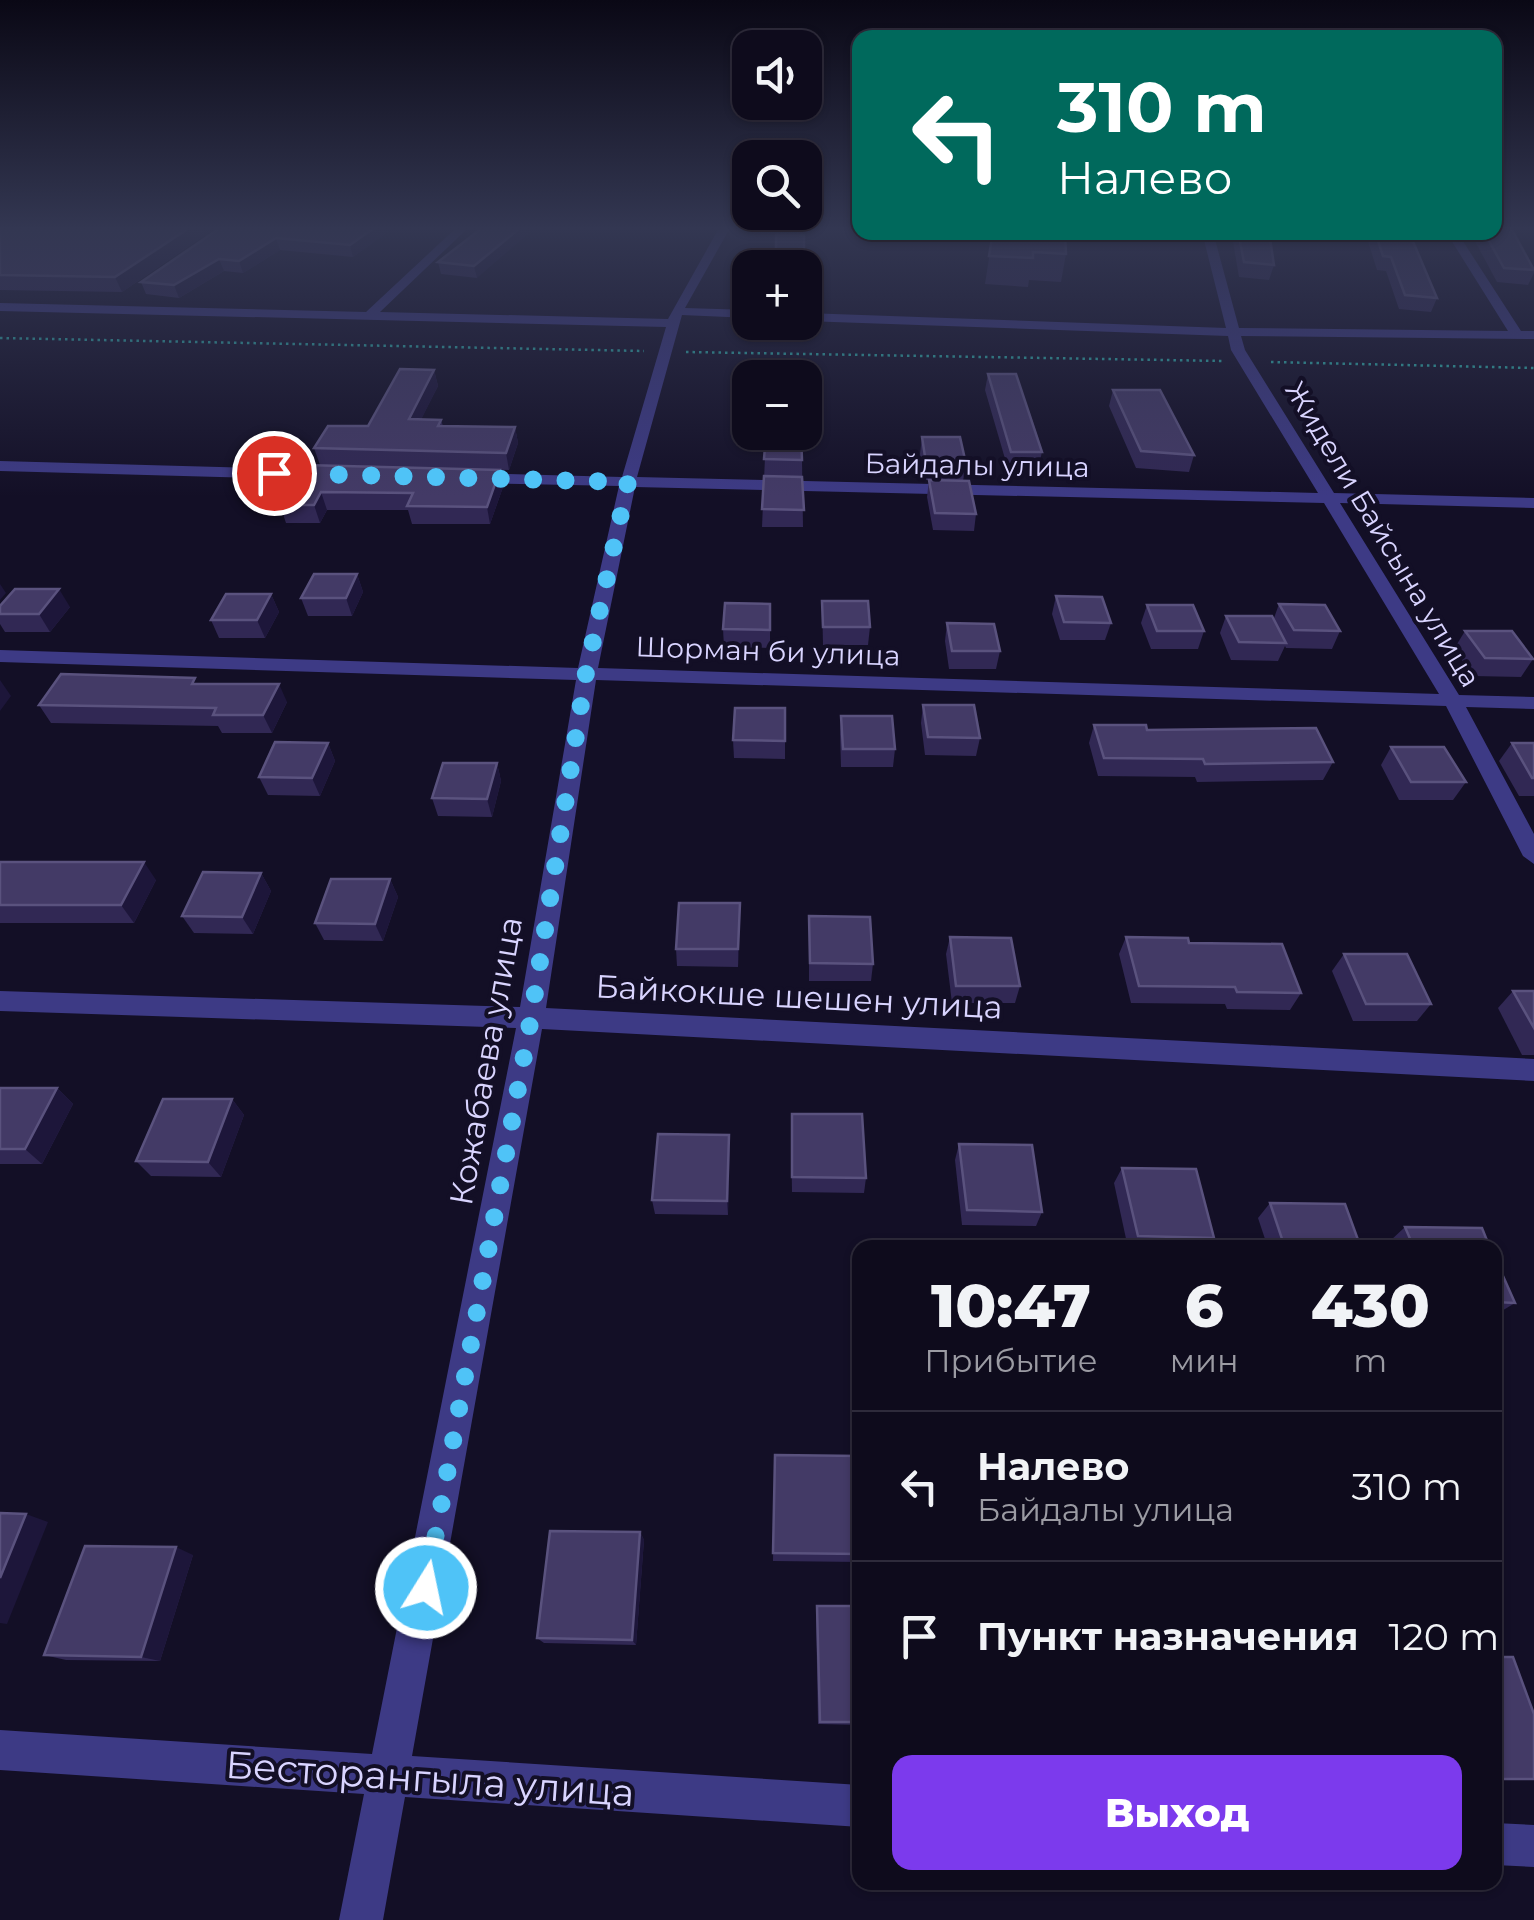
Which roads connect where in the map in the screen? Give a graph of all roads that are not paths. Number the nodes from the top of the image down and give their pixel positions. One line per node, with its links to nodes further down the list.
1 (675, 317): 13 (street, Кожабаева улица)
2 (822, 318): 6 (street)
3 (1230, 318): 5 (street, Жидели Байсына улица)
4 (1506, 318): 7 (street)
5 (1233, 330): 6 (street); 7 (street); 9 (street, Жидели Байсына улица)
6 (1124, 332): 9 (street)
7 (1517, 335): 8 (street)
8 (1534, 335)
9 (1242, 356): 14 (street, Жидели Байсына улица)
10 (0, 466): 11 (street)
11 (353, 475)
12 (451, 478): 13 (street, Байдалы улица)
13 (628, 482): 14 (street, Байдалы улица); 17 (street, Кожабаева улица)
14 (1329, 498): 15 (street, Байдалы улица); 18 (street, Жидели Байсына улица)
15 (1534, 503)
16 (0, 656): 17 (street, Шорман би улица)
17 (586, 673): 18 (street, Шорман би улица); 22 (street, Кожабаева улица)
18 (1453, 701): 19 (street, Шорман би улица); 20 (street, Жидели Байсына улица)
19 (1534, 704)
20 (1534, 856)
21 (0, 1001): 22 (street, Байкокше шешен улица)
22 (531, 1018): 23 (street, Байкокше шешен улица); 25 (street, Кожабаева улица)
23 (1534, 1070)
24 (0, 1750): 25 (street, Бесторангыла улица)
25 (390, 1778): 26 (street, Бесторангыла улица); 29 (street, Кожабаева улица)
26 (852, 1806)
27 (1502, 1844): 28 (street)
28 (1534, 1846)
29 (360, 1920)

